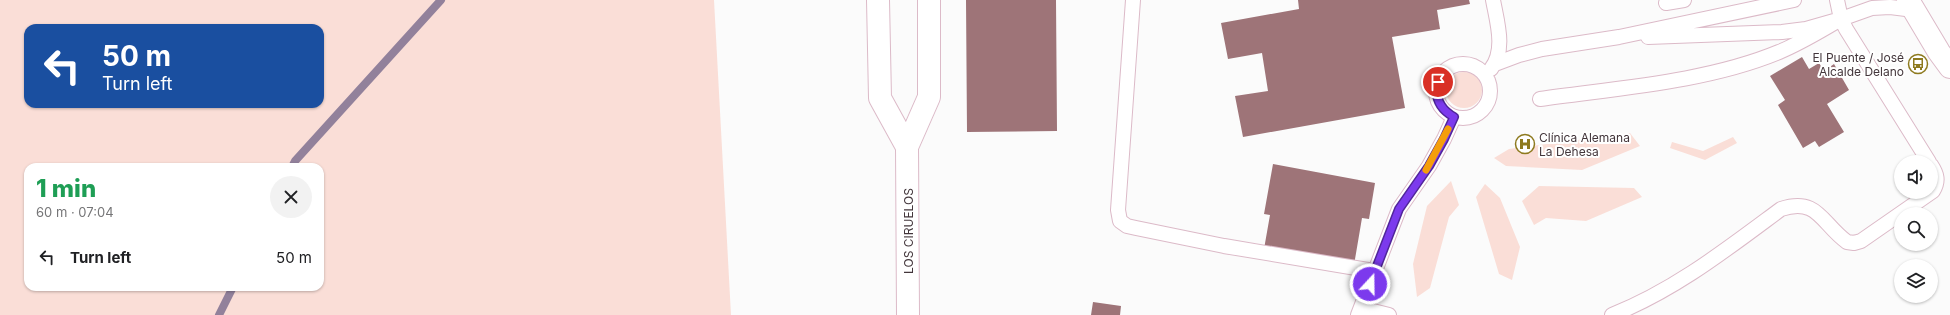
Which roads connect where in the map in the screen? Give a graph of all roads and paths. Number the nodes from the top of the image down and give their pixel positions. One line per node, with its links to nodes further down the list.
1 (878, 0): 17 (street, LOS CIRUELOS)
2 (929, 0): 17 (street, LOS CIRUELOS)
3 (1134, 0): 20 (lane)
4 (1493, 0): 12 (lane)
5 (1684, 0): 8 (lane)
6 (1794, 0): 11 (lane)
7 (1838, 0): 10 (lane)
8 (1666, 3)
9 (1911, 5): 10 (lane); 13 (street)
10 (1841, 19): 11 (lane); 15 (lane); 18 (lane)
11 (1619, 37): 12 (lane)
12 (1495, 64): 14 (lane)
13 (1950, 67)
14 (1486, 76): 16 (lane); 16 (lane)
15 (1540, 99)
16 (1454, 117): 20 (lane)
17 (907, 147): 22 (street, LOS CIRUELOS)
18 (1925, 155)
19 (1922, 199): 24 (lane)
20 (1374, 272): 21 (lane)
21 (1359, 312): 23 (lane)
22 (908, 315)
23 (1389, 315)
24 (1612, 315)

